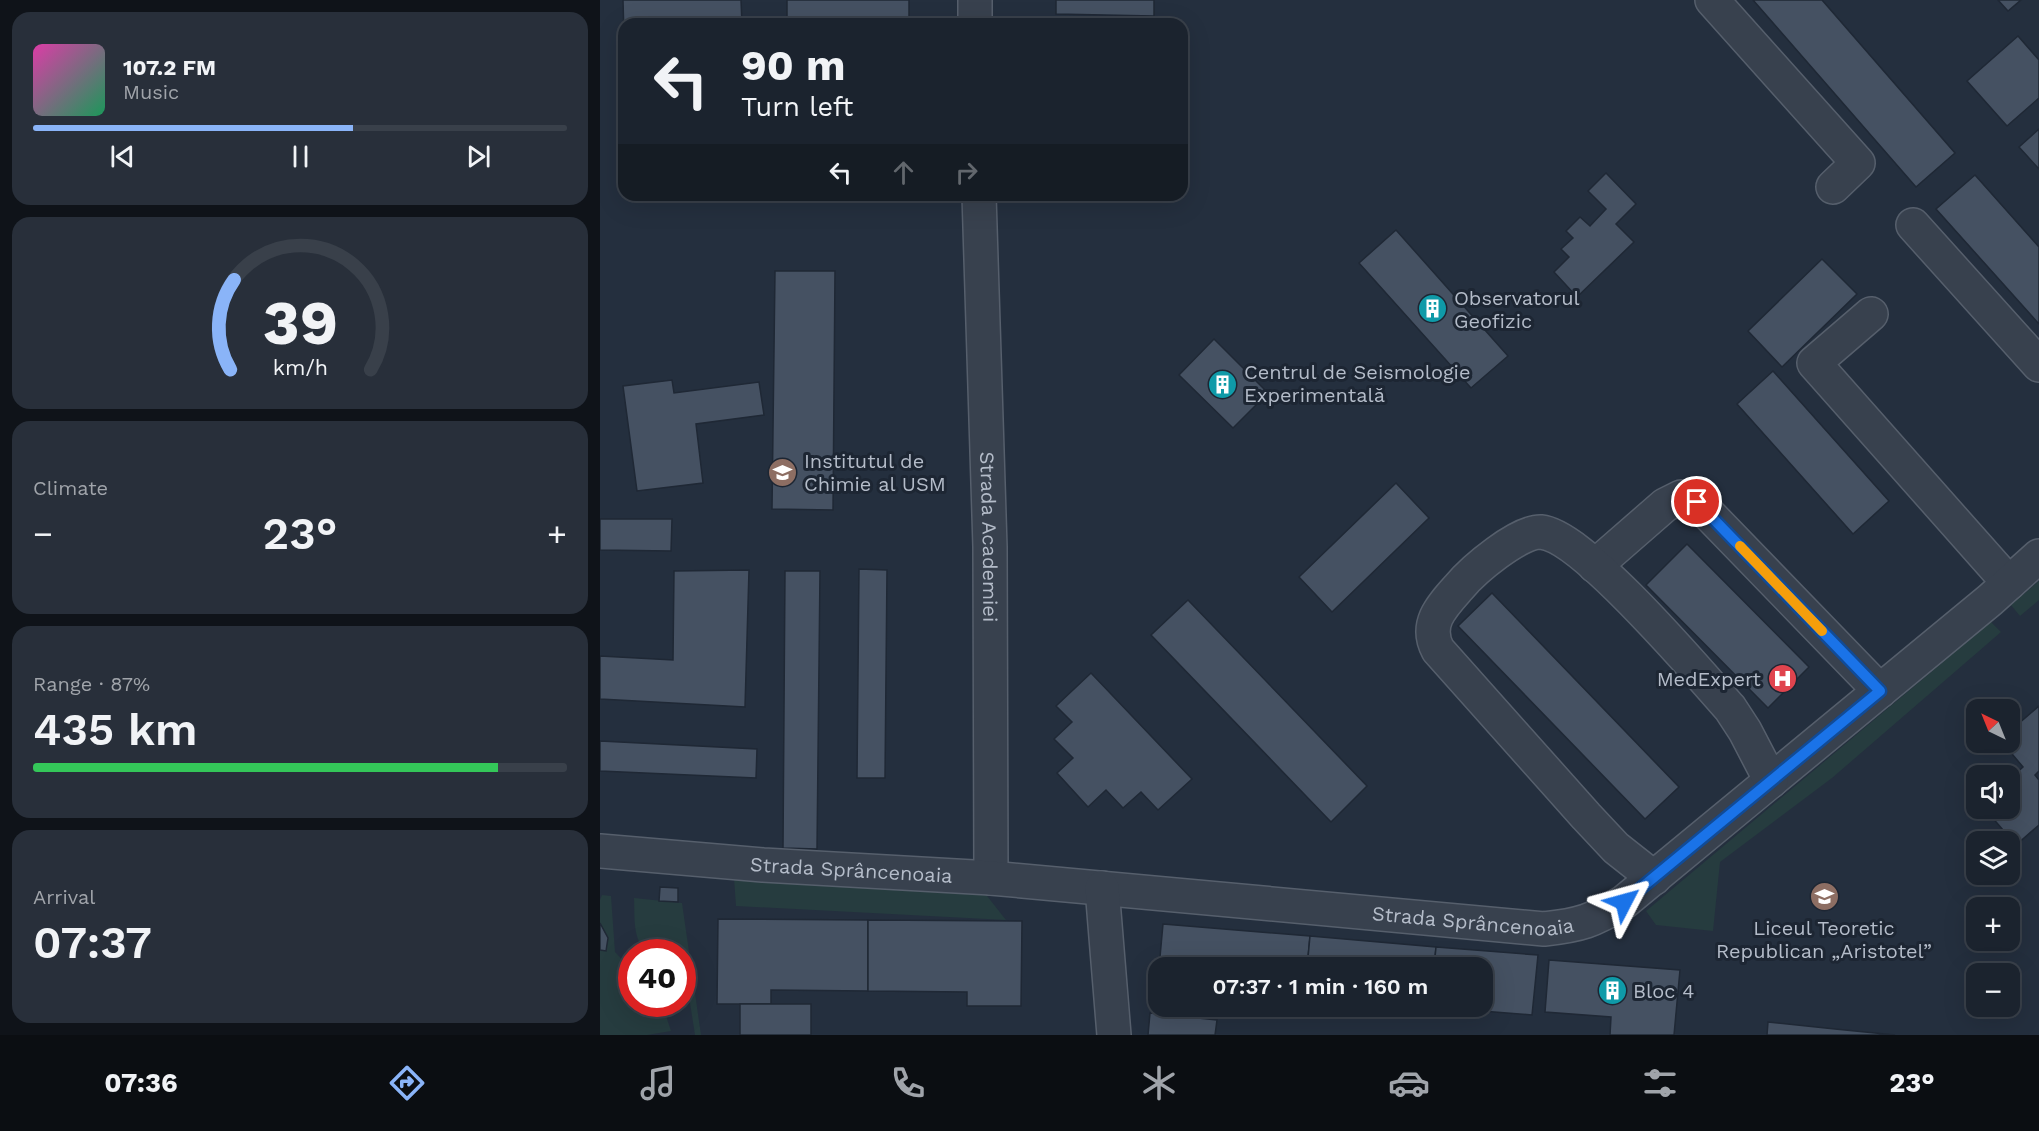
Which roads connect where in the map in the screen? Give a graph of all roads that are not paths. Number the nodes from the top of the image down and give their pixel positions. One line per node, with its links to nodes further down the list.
1 (975, 0): 3 (street)
2 (1712, 0): 4 (street)
3 (975, 18)
4 (1833, 187)
5 (979, 201): 15 (street, Strada Academiei)
6 (1913, 225): 8 (street)
7 (1871, 314): 11 (street)
8 (2039, 366)
9 (2039, 556): 11 (street, Strada Sprâncenoaia)
10 (1595, 566): 12 (street); 13 (street); 16 (street)
11 (2009, 583): 12 (street, Strada Sprâncenoaia)
12 (1880, 691): 13 (street, Strada Sprâncenoaia)
13 (1771, 781): 16 (street, Strada Sprâncenoaia)
14 (600, 851): 15 (street, Strada Sprâncenoaia)
15 (991, 878): 17 (street, Strada Sprâncenoaia)
16 (1654, 878): 17 (street, Strada Sprâncenoaia)
17 (1102, 888): 18 (street)
18 (1114, 1035)

